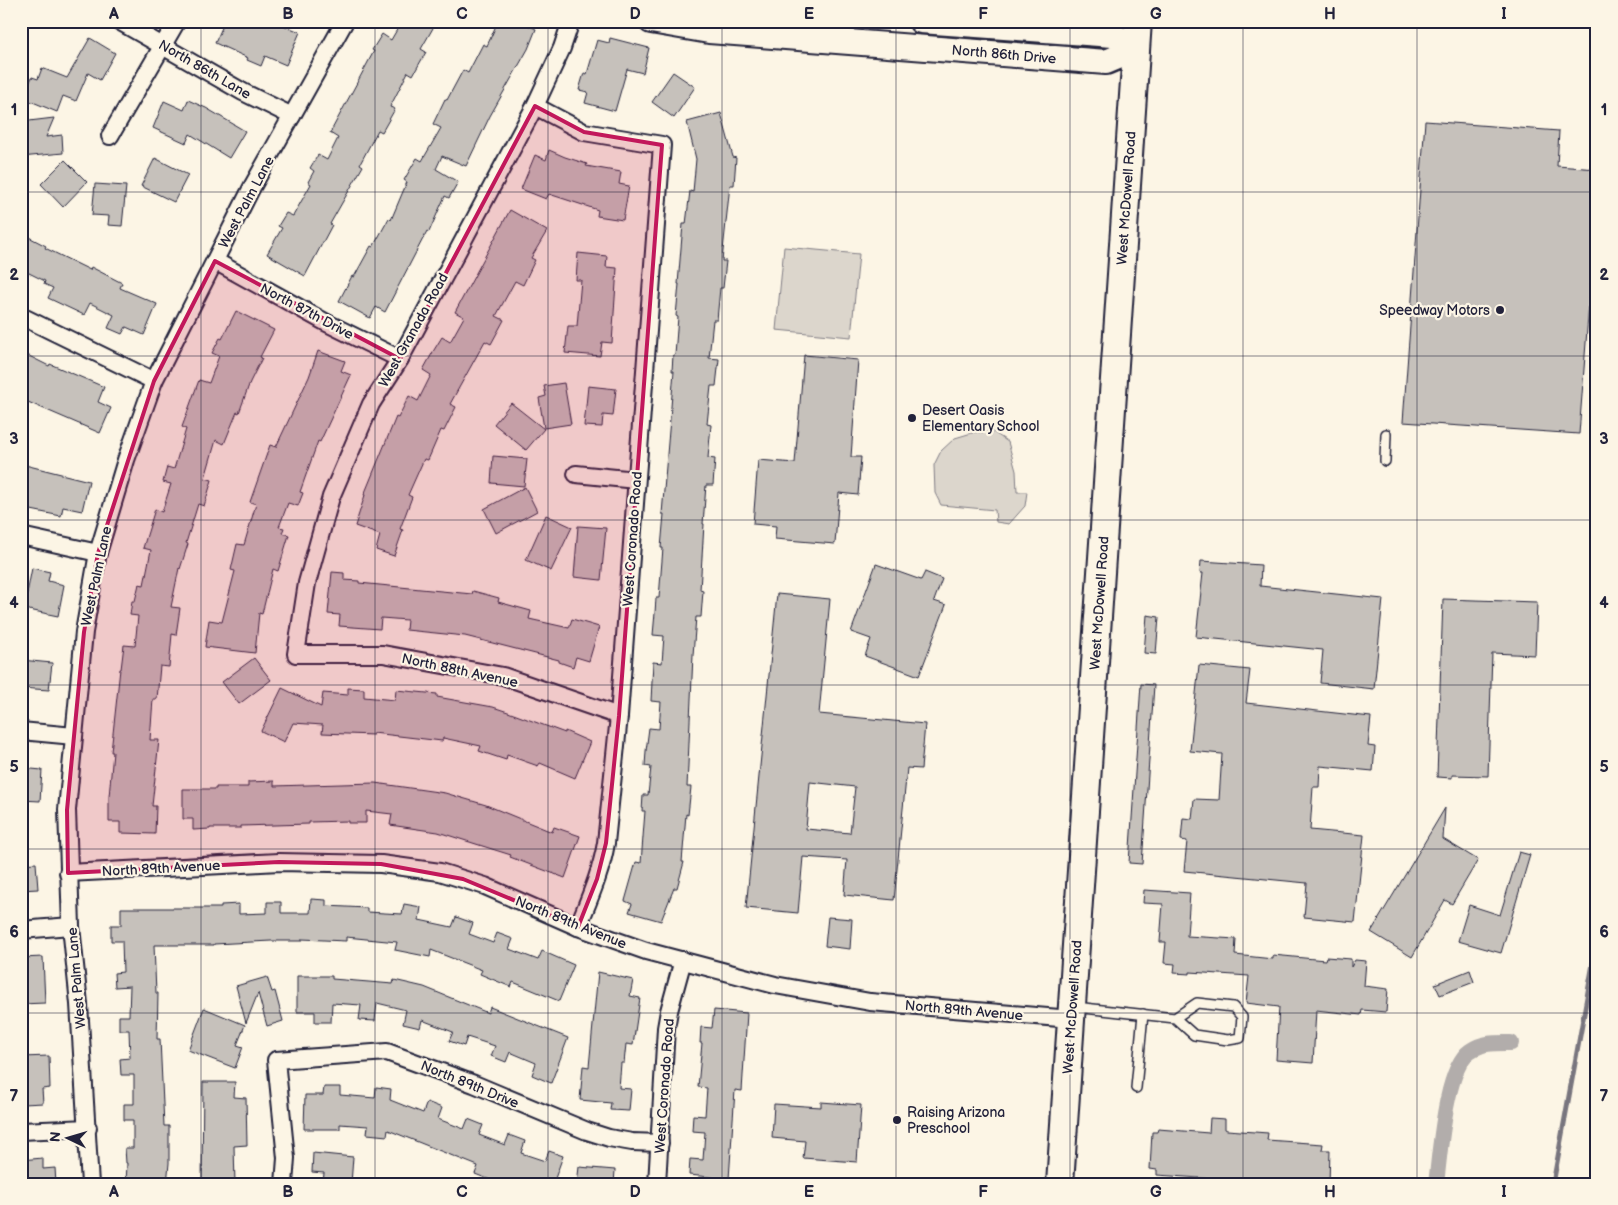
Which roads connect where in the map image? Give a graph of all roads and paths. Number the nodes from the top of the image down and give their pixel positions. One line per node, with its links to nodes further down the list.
1 (119, 21): 9 (street, North 86th Lane)
2 (176, 21): 9 (street)
3 (345, 21): 12 (street, West Palm Lane)
4 (571, 21): 11 (street, West Granada Road)
5 (651, 21): 8 (street, North 86th Drive)
6 (921, 21): 10 (street, North 86th Drive)
7 (1138, 21): 10 (main road, West McDowell Road)
8 (682, 24): 10 (street, North 86th Drive)
9 (163, 45): 12 (street, North 86th Lane); 13 (street)
10 (1136, 49): 33 (main road, West McDowell Road)
11 (535, 106): 16 (street, West Granada Road); 21 (street, West Coronado Road)
12 (292, 116): 14 (street, West Palm Lane)
13 (110, 136)
14 (215, 261): 16 (street, North 87th Drive); 17 (street, West Palm Lane)
15 (21, 316): 17 (street)
16 (400, 359): 24 (street, West Granada Road)
17 (154, 381): 23 (street, West Palm Lane)
18 (1386, 434): 19 (lane)
19 (1385, 461)
20 (576, 474): 21 (street)
21 (636, 480): 25 (street, West Coronado Road)
22 (21, 536): 23 (street)
23 (98, 553): 27 (street, West Palm Lane)
24 (296, 654): 25 (street, North 88th Avenue)
25 (619, 716): 30 (street, West Coronado Road)
26 (21, 730): 27 (street)
27 (74, 736): 28 (street, West Palm Lane)
28 (68, 873): 29 (street, West Palm Lane); 30 (street, North 89th Avenue)
29 (71, 926): 31 (street); 37 (street, West Palm Lane)
30 (578, 926): 32 (street, North 89th Avenue)
31 (21, 930)
32 (683, 960): 33 (street, North 89th Avenue); 39 (street, West Coronado Road)
33 (1072, 1013): 34 (lane); 43 (main road, West McDowell Road)
34 (1143, 1014): 35 (lane); 36 (lane)
35 (1175, 1018): 35 (lane)
36 (1136, 1088)
37 (88, 1128): 38 (street); 40 (street, West Palm Lane)
38 (21, 1131)
39 (660, 1143): 41 (street, North 89th Drive); 42 (street, West Coronado Road)
40 (90, 1184)
41 (284, 1184)
42 (657, 1184)
43 (1060, 1184)

